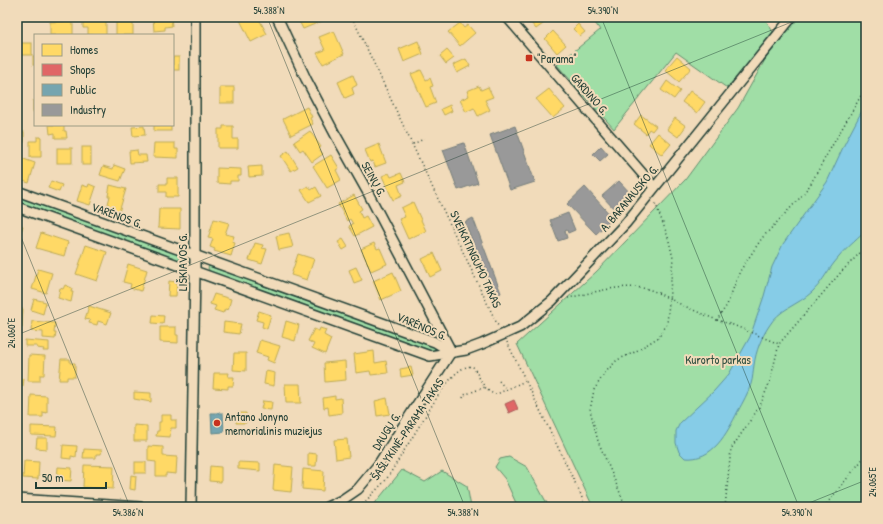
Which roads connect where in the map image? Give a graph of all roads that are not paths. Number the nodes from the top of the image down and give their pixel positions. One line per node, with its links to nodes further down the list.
1 (195, 17): 8 (street, LIŠKIAVOS G.)
2 (277, 17): 10 (street, SEINŲ G.)
3 (507, 17): 5 (street, GARDINO G.)
4 (792, 17): 5 (street, A. BARANAUSKO G.)
5 (654, 187): 10 (street, A. BARANAUSKO G.)
6 (17, 191): 8 (street, VARĖNOS G.)
7 (17, 207): 9 (street, VARĖNOS G.)
8 (194, 255): 9 (street, LIŠKIAVOS G.); 10 (street, VARĖNOS G.)
9 (195, 271): 10 (street, VARĖNOS G.); 13 (street, LIŠKIAVOS G.)
10 (451, 352): 14 (street, DAUGŲ G.)
11 (17, 499): 12 (street)
12 (140, 507)
13 (191, 507)
14 (327, 507)

